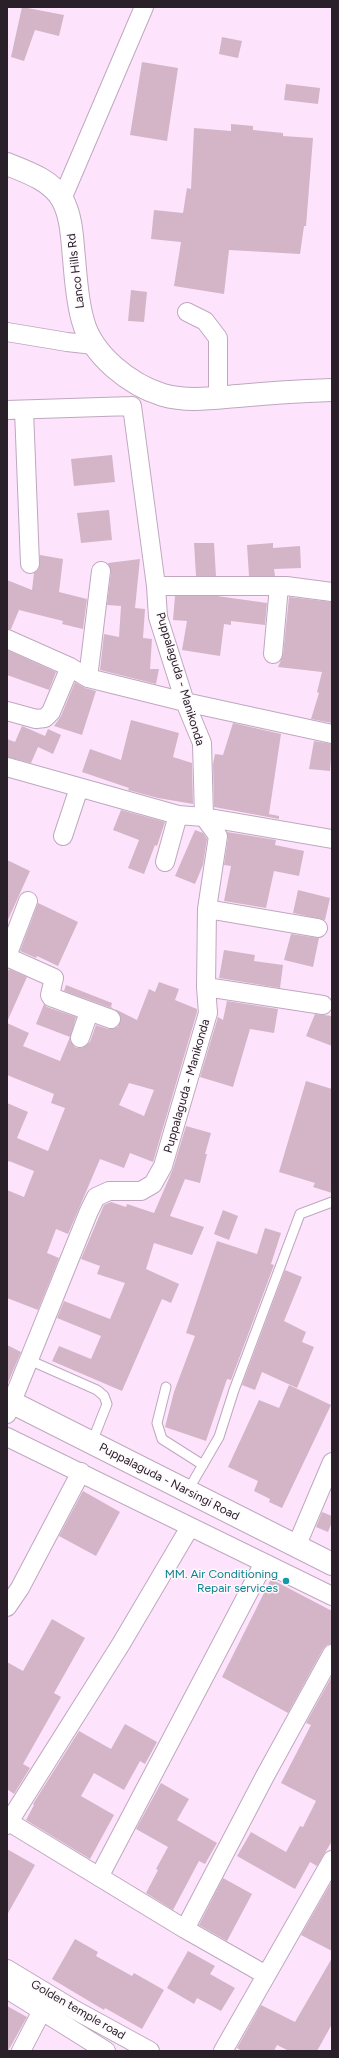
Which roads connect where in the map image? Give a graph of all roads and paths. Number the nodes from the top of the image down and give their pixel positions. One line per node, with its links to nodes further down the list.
1 (144, 7): 3 (street)
2 (7, 164): 3 (street, Lanco Hills Rd)
3 (62, 200): 6 (street, Lanco Hills Rd)
4 (187, 312): 9 (street)
5 (7, 332): 6 (street)
6 (94, 345): 7 (street, Lanco Hills Rd)
7 (145, 388): 9 (street, Lanco Hills Rd); 10 (street)
8 (332, 390): 9 (street, Lanco Hills Rd)
9 (218, 397)
10 (132, 406): 11 (street); 14 (street, Puppalaguda - Manikonda)
11 (16, 410): 12 (street)
12 (30, 564)
13 (101, 570): 20 (street)
14 (156, 586): 15 (street); 21 (street, Puppalaguda - Manikonda)
15 (279, 586): 16 (street); 18 (street)
16 (332, 592)
17 (7, 639): 19 (street)
18 (273, 654)
19 (70, 667): 20 (street); 22 (street)
20 (88, 678): 21 (street)
21 (185, 702): 23 (street); 27 (street, Puppalaguda - Manikonda)
22 (7, 711)
23 (332, 734)
24 (7, 767): 25 (street)
25 (79, 788): 26 (street); 28 (street)
26 (178, 815): 27 (street); 30 (street)
27 (204, 817): 29 (street); 32 (street, Puppalaguda - Manikonda)
28 (64, 836)
29 (332, 840)
30 (165, 862)
31 (28, 901): 34 (street)
32 (207, 909): 33 (street); 35 (street, Puppalaguda - Manikonda)
33 (318, 928)
34 (7, 956): 37 (street)
35 (206, 987): 36 (street); 41 (street, Puppalaguda - Manikonda)
36 (323, 1005)
37 (90, 1012): 38 (street); 39 (street)
38 (111, 1020)
39 (80, 1038)
40 (332, 1202): 47 (lane)
41 (30, 1360): 43 (street, Puppalaguda - Manikonda); 45 (lane)
42 (166, 1387): 47 (lane)
43 (9, 1406): 45 (street, Puppalaguda - Narsingi Road)
44 (7, 1437): 48 (street)
45 (91, 1443): 49 (street, Puppalaguda - Narsingi Road)
46 (332, 1462): 51 (street)
47 (203, 1465): 49 (lane)
48 (81, 1472): 50 (street); 55 (street)
49 (187, 1492): 51 (street, Puppalaguda - Narsingi Road)
50 (190, 1528): 52 (street); 57 (street)
51 (296, 1547): 53 (street, Puppalaguda - Narsingi Road)
52 (264, 1563): 54 (street); 59 (street)
53 (332, 1564)
54 (332, 1596)
55 (7, 1607)
56 (332, 1654): 60 (street)
57 (8, 1824): 59 (street)
58 (332, 1860): 62 (street)
59 (99, 1877): 60 (street)
60 (185, 1929): 62 (street)
61 (7, 1968): 64 (street, Golden temple road)
62 (266, 1975): 69 (street)
63 (7, 1989): 65 (street, Golden temple road)
64 (50, 1995): 65 (street); 68 (street, Golden temple road)
65 (43, 2011): 66 (street); 67 (street, Golden temple road)
66 (21, 2051)
67 (106, 2051)
68 (150, 2051)
69 (223, 2051)

